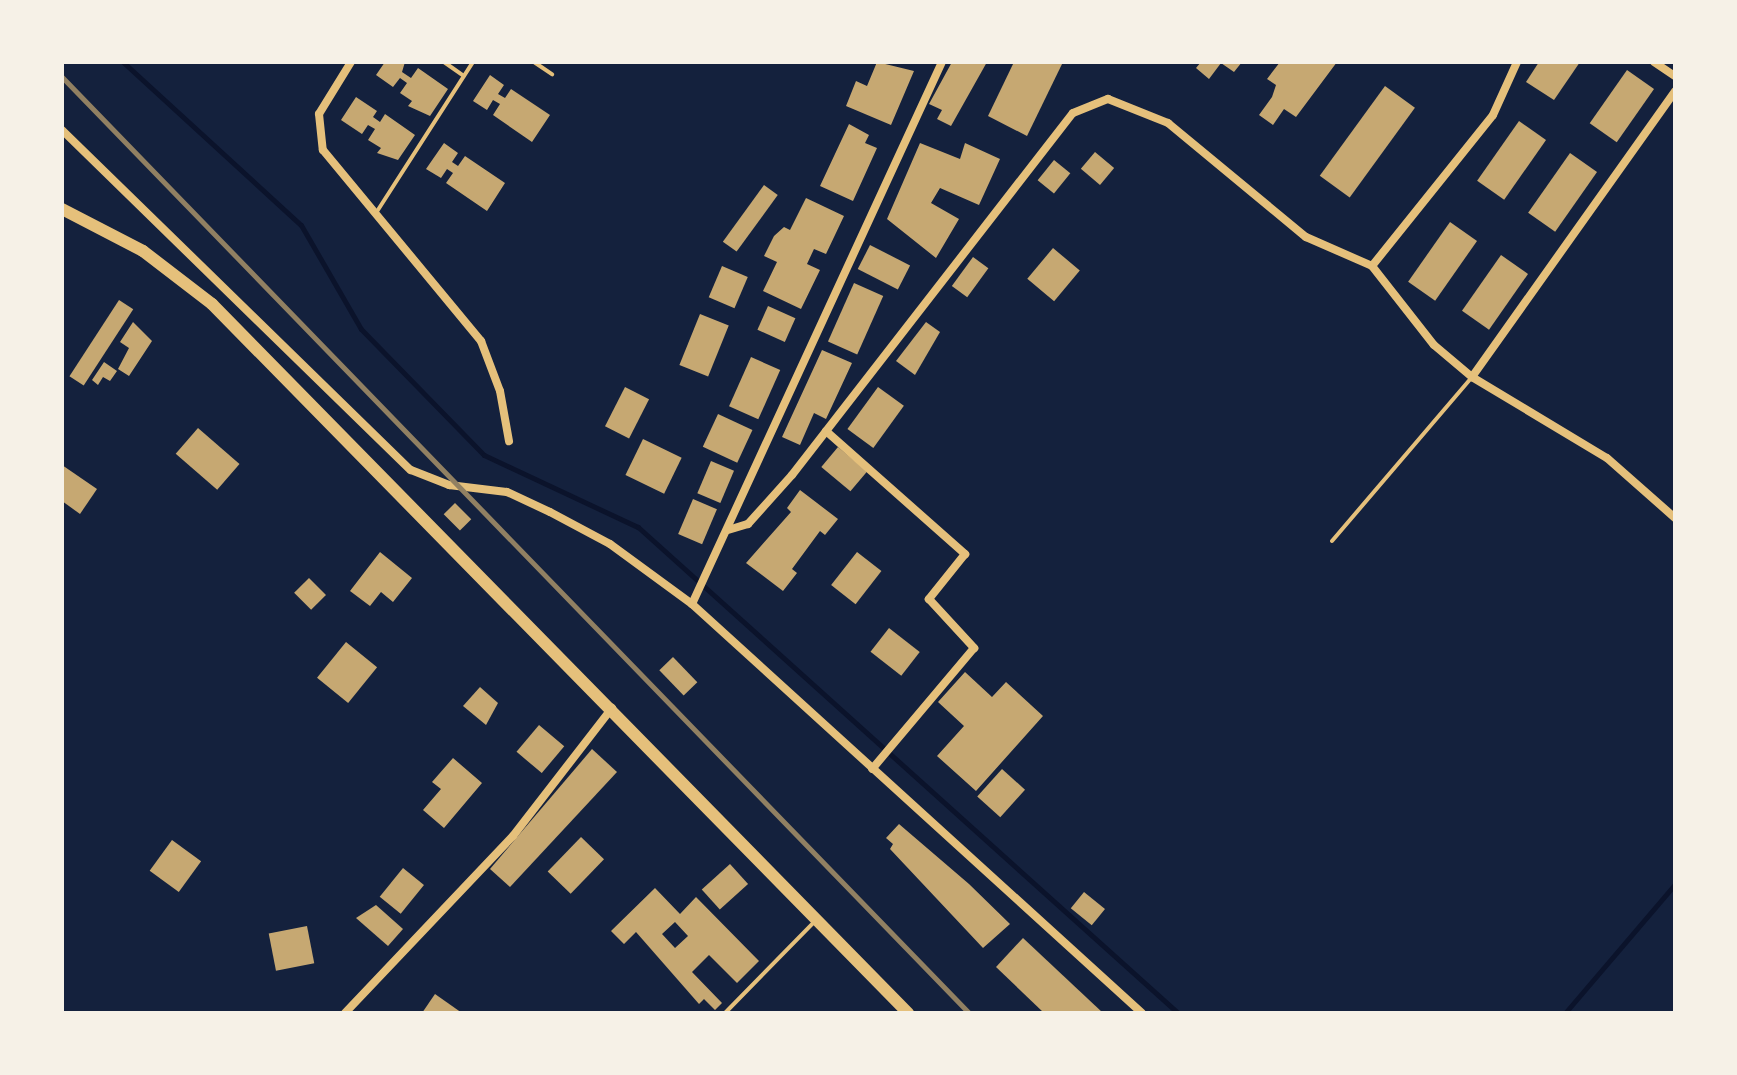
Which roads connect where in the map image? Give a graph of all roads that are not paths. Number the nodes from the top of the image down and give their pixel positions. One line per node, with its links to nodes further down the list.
1 (351, 62): 14 (street)
2 (444, 62): 9 (lane)
3 (473, 62): 9 (lane)
4 (534, 62): 8 (lane)
5 (942, 62): 20 (street)
6 (1517, 62): 15 (street)
7 (1654, 62): 10 (street)
8 (552, 74)
9 (464, 76): 14 (lane)
10 (1675, 76)
11 (1675, 91): 16 (street)
12 (62, 130): 22 (street)
13 (65, 212): 23 (main road)
14 (376, 213): 18 (street)
15 (1372, 266): 16 (street); 17 (street)
16 (1472, 377): 19 (street); 21 (lane)
17 (826, 431): 20 (street); 24 (street)
18 (509, 441)
19 (1675, 518)
20 (728, 530): 22 (street)
21 (1332, 541)
22 (692, 604): 24 (street)
23 (612, 708): 25 (main road); 26 (street)
24 (872, 769): 29 (street)
25 (817, 919): 27 (lane); 28 (main road)
26 (345, 1013)
27 (725, 1013)
28 (908, 1013)
29 (1142, 1013)

